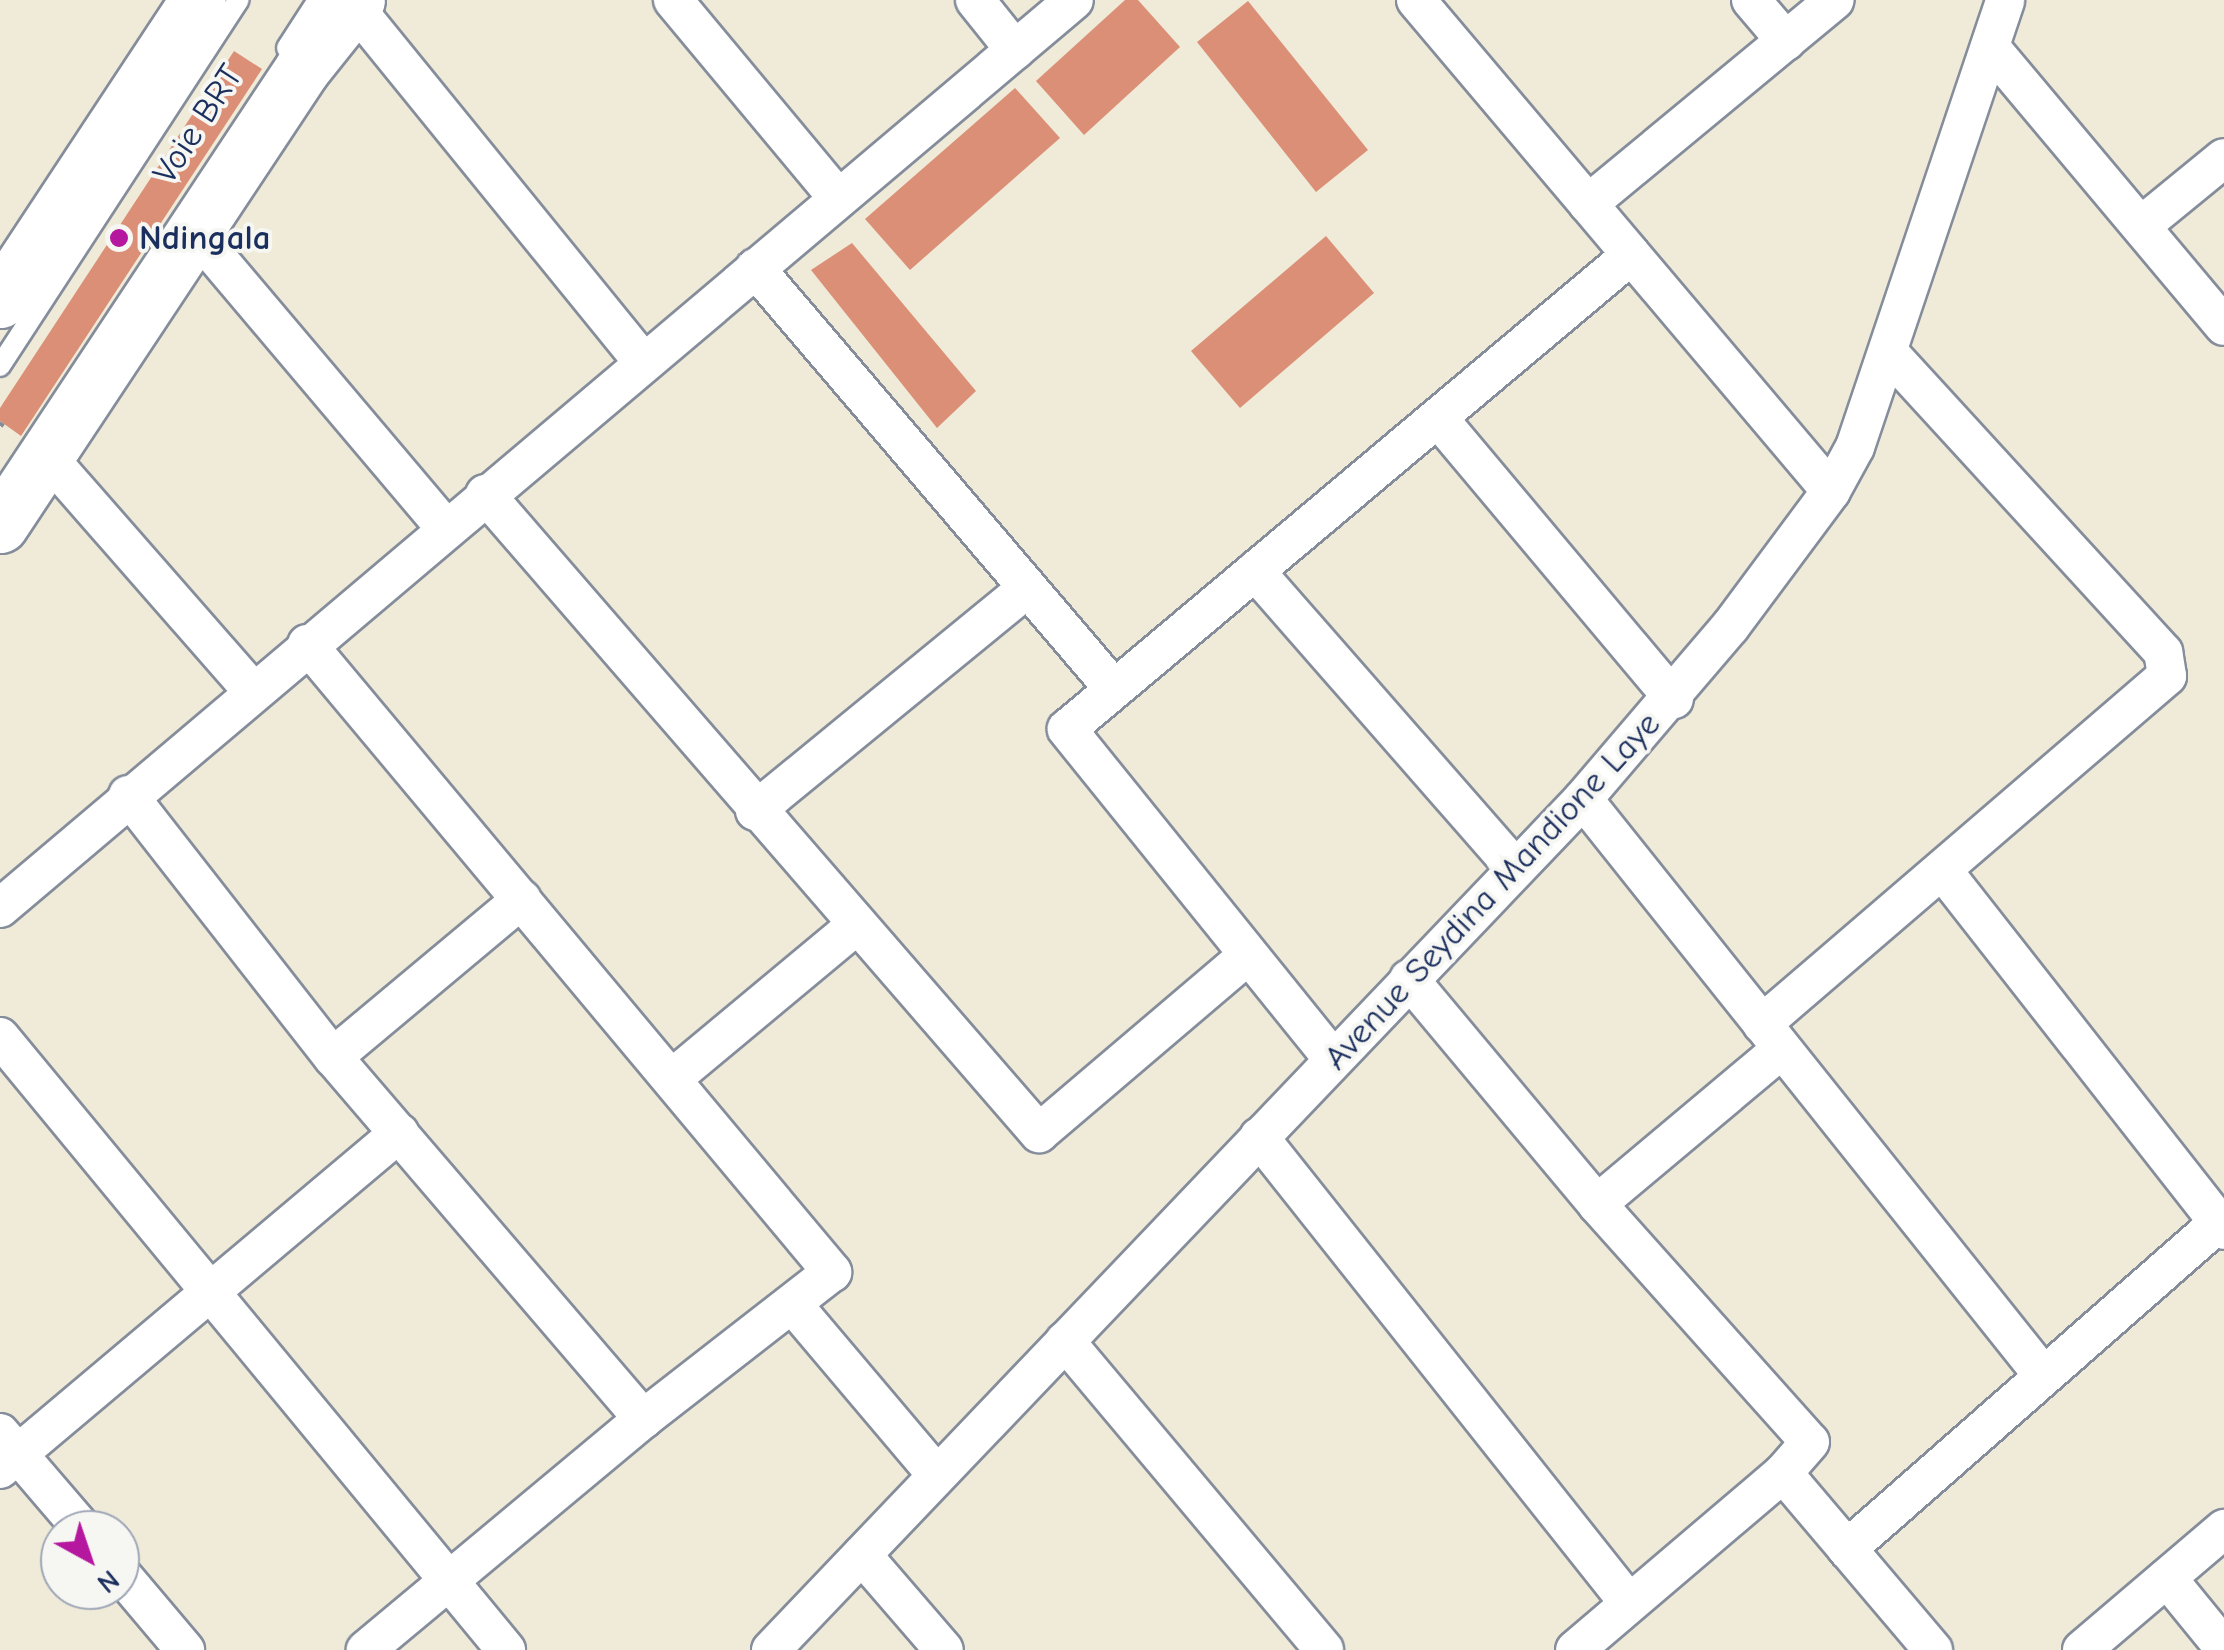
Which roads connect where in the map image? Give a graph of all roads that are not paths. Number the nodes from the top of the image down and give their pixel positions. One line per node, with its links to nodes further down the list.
1 (198, 0): 22 (main road)
2 (239, 0): 26 (lane, Voie BRT)
3 (673, 0): 16 (street)
4 (974, 0): 12 (street)
5 (1074, 0): 12 (street)
6 (1416, 0): 17 (street)
7 (1751, 0): 11 (street)
8 (1835, 0): 11 (street)
9 (342, 2): 13 (lane, Voie BRT); 19 (main road); 25 (street)
10 (2003, 15): 18 (street); 24 (street, Avenue Seydina Mandione Laye)
11 (1786, 41): 17 (street)
12 (1015, 50): 16 (street)
13 (275, 66)
14 (222, 148): 29 (lane, Voie BRT)
15 (2224, 158): 18 (street)
16 (838, 198): 21 (street)
17 (1588, 204): 20 (street)
18 (2141, 226): 23 (street)
19 (196, 233): 28 (main road); 33 (street)
20 (1632, 255): 27 (street); 30 (street)
21 (755, 268): 25 (street); 35 (street)
22 (8, 271)
23 (2224, 326)
24 (1891, 354): 30 (street, Avenue Seydina Mandione Laye); 44 (street)
25 (643, 362): 31 (street)
26 (0, 366)
27 (1438, 418): 34 (street); 39 (street)
28 (46, 455): 32 (main road); 38 (street)
29 (0, 484)
30 (1831, 491): 39 (street, Avenue Seydina Mandione Laye)
31 (485, 494): 33 (street); 42 (street)
32 (0, 525)
33 (445, 528): 36 (street)
34 (1255, 571): 37 (street); 43 (street)
35 (1028, 588): 37 (street); 42 (street)
36 (306, 644): 38 (street); 45 (street)
37 (1114, 689): 48 (street)
38 (252, 690): 40 (street)
39 (1674, 698): 41 (street, Avenue Seydina Mandione Laye)
40 (128, 795): 46 (street); 52 (street)
41 (1583, 799): 43 (street, Avenue Seydina Mandione Laye); 50 (street)
42 (755, 810): 47 (street)
43 (1515, 868): 49 (street, Avenue Seydina Mandione Laye)
44 (1943, 871): 50 (street); 58 (street)
45 (522, 900): 52 (street); 54 (street)
46 (0, 908)
47 (854, 927): 48 (street); 54 (street)
48 (1246, 958): 53 (street)
49 (1409, 978): 53 (street, Avenue Seydina Mandione Laye); 57 (street)
50 (1772, 1036): 57 (street); 62 (street)
51 (0, 1037): 59 (street)
52 (333, 1057): 55 (street)
53 (1333, 1059): 56 (street, Avenue Seydina Mandione Laye)
54 (674, 1077): 60 (street)
55 (399, 1133): 59 (street); 63 (street)
56 (1259, 1137): 61 (street, Avenue Seydina Mandione Laye); 74 (street)
57 (1597, 1204): 65 (street)
58 (2222, 1224): 62 (street)
59 (213, 1294): 64 (street); 72 (street)
60 (794, 1306): 63 (street); 66 (street)
61 (1065, 1342): 66 (street, Avenue Seydina Mandione Laye); 81 (street)
62 (2042, 1374): 69 (street)
63 (643, 1418): 72 (street)
64 (6, 1452): 67 (street)
65 (1782, 1473): 69 (street); 74 (street)
66 (938, 1475): 70 (street, Avenue Seydina Mandione Laye)
67 (63, 1510)
68 (2224, 1529): 71 (street)
69 (1847, 1549): 83 (street)
70 (862, 1555): 79 (street, Avenue Seydina Mandione Laye); 80 (street)
71 (2166, 1578): 75 (street); 84 (street)
72 (448, 1583): 77 (street); 78 (street)
73 (140, 1597): 76 (street)
74 (1630, 1603): 82 (street)
75 (2224, 1648)
76 (185, 1650)
77 (366, 1650)
78 (506, 1650)
79 (772, 1650)
80 (944, 1650)
81 (1324, 1650)
82 (1575, 1650)
83 (1933, 1650)
84 (2082, 1650)

